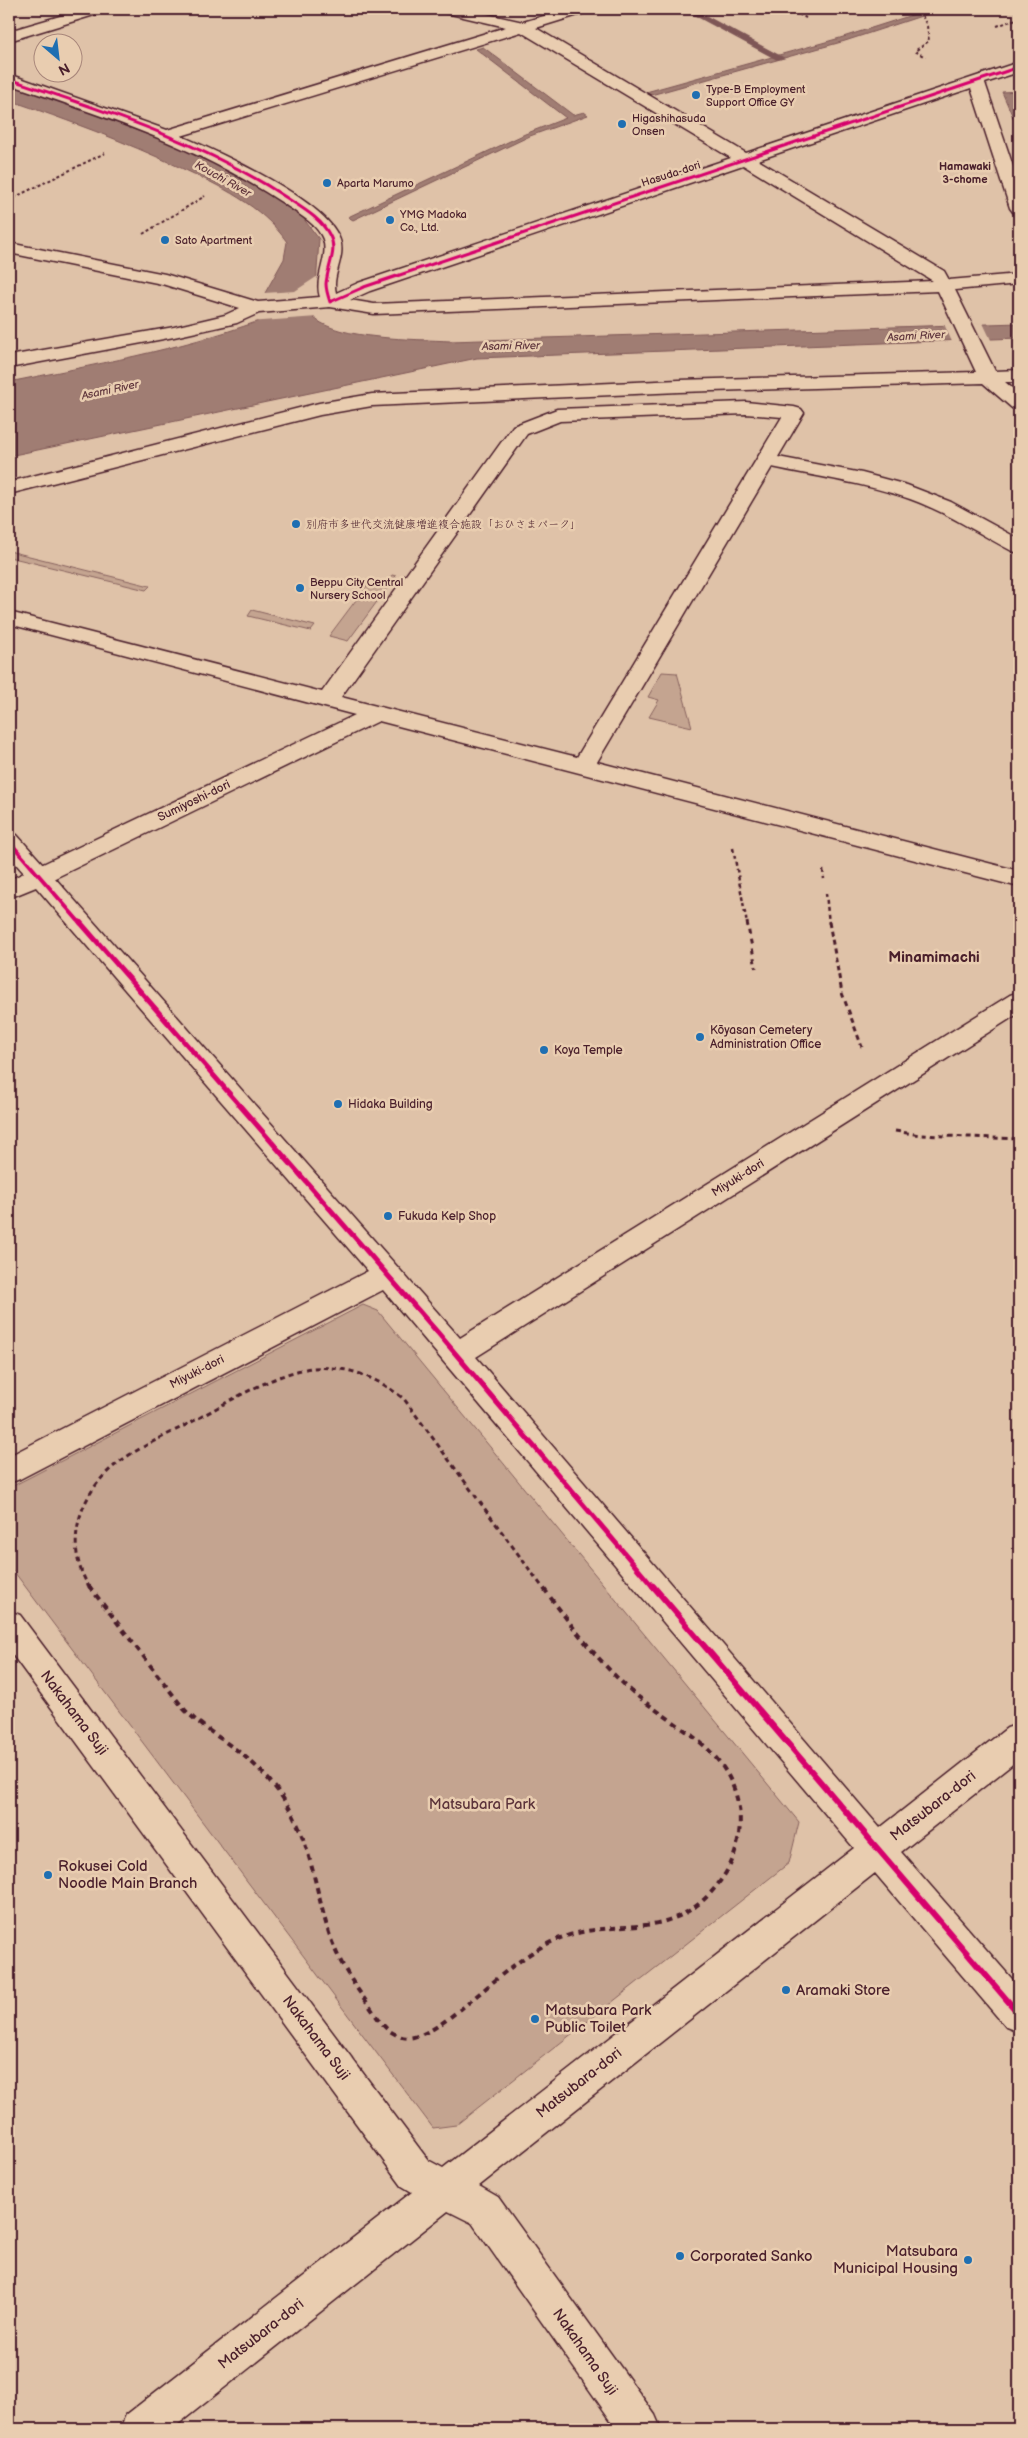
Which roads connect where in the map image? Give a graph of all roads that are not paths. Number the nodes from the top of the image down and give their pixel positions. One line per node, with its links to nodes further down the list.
1 (99, 9): 5 (street)
2 (447, 9): 4 (street)
3 (583, 9): 4 (street)
4 (523, 27): 9 (street); 10 (street)
5 (9, 36)
6 (1019, 67): 8 (street, Hasuda-dori)
7 (9, 79): 9 (street)
8 (976, 82): 10 (street, Hasuda-dori); 11 (street)
9 (166, 136): 15 (street)
10 (747, 159): 14 (street); 15 (street, Hasuda-dori)
11 (1019, 208)
12 (9, 248): 16 (street)
13 (1019, 279): 14 (street)
14 (948, 292): 15 (street); 18 (street)
15 (324, 303): 16 (street)
16 (256, 308): 17 (street)
17 (9, 362)
18 (986, 373): 19 (street); 20 (street); 22 (street)
19 (1019, 376)
20 (1019, 404)
21 (766, 460): 23 (street); 25 (street); 27 (street)
22 (9, 488)
23 (1019, 547)
24 (9, 618): 25 (street)
25 (328, 699): 26 (street)
26 (379, 712): 27 (street); 29 (street, Sumiyoshi-dori)
27 (584, 765): 30 (street)
28 (9, 842): 29 (street)
29 (39, 876): 31 (street, Sumiyoshi-dori); 33 (street)
30 (1019, 879)
31 (9, 890)
32 (1019, 1001): 34 (street, Miyuki-dori)
33 (386, 1275): 34 (street); 35 (street, Miyuki-dori)
34 (456, 1355): 38 (street)
35 (9, 1470)
36 (12, 1636): 40 (street, Nakahama Suji)
37 (1019, 1739): 38 (street, Matsubara-dori)
38 (877, 1850): 39 (street); 40 (street, Matsubara-dori)
39 (1019, 2014)
40 (445, 2188): 41 (street, Matsubara-dori); 42 (street, Nakahama Suji)
41 (140, 2429)
42 (640, 2429)

